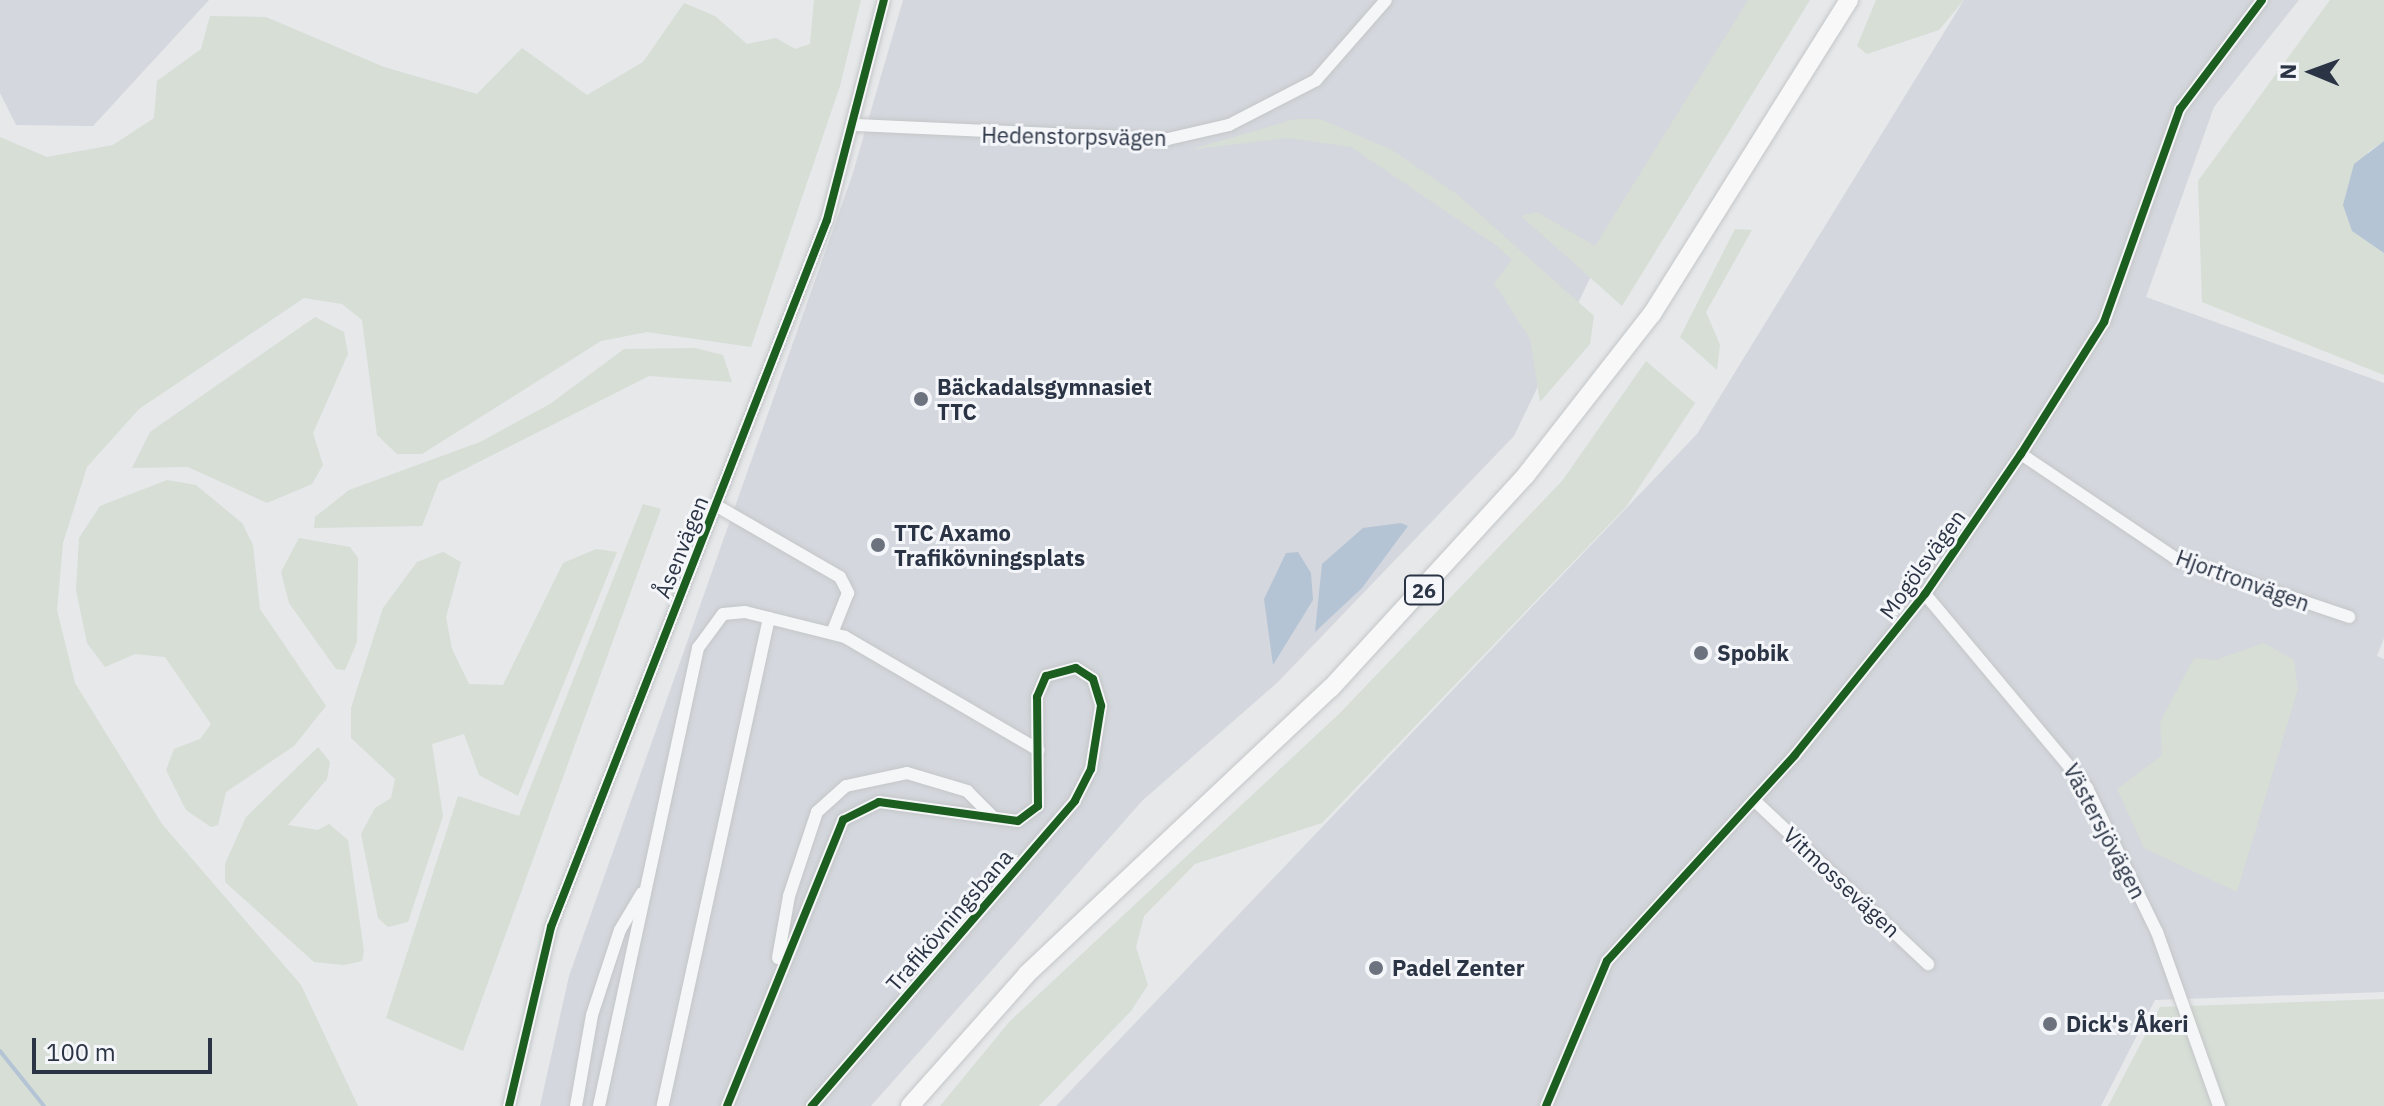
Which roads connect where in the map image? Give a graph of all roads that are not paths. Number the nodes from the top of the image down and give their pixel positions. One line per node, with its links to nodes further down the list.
1 (884, 0): 6 (street, Åsenvägen)
2 (1386, 0): 6 (street, Hedenstorpsvägen)
3 (1836, 0): 25 (highway, 26)
4 (1849, 0): 26 (highway, 26)
5 (2262, 0): 7 (street, Mogölsvägen)
6 (856, 125): 8 (street, Åsenvägen)
7 (2021, 454): 9 (street, Mogölsvägen); 10 (street, Hjortronvägen)
8 (717, 506): 12 (street); 19 (street, Åsenvägen)
9 (1925, 594): 14 (street, Mogölsvägen); 28 (street, Västersjövägen)
10 (2349, 617)
11 (769, 618): 12 (street); 16 (street); 22 (street)
12 (832, 633): 13 (street)
13 (1038, 750): 15 (street, Trafikövningsbana); 24 (street, Trafikövningsbana)
14 (1755, 801): 17 (street, Vitmossevägen); 27 (street, Mogölsvägen)
15 (992, 816): 18 (street, Trafikövningsbana); 18 (street, Trafikövningsbana)
16 (648, 884): 20 (street); 21 (street)
17 (1928, 964)
18 (773, 987): 23 (street, Trafikövningsbana)
19 (509, 1106)
20 (576, 1106)
21 (599, 1106)
22 (663, 1106)
23 (727, 1106)
24 (812, 1106)
25 (898, 1106)
26 (910, 1106)
27 (1546, 1106)
28 (2219, 1106)

